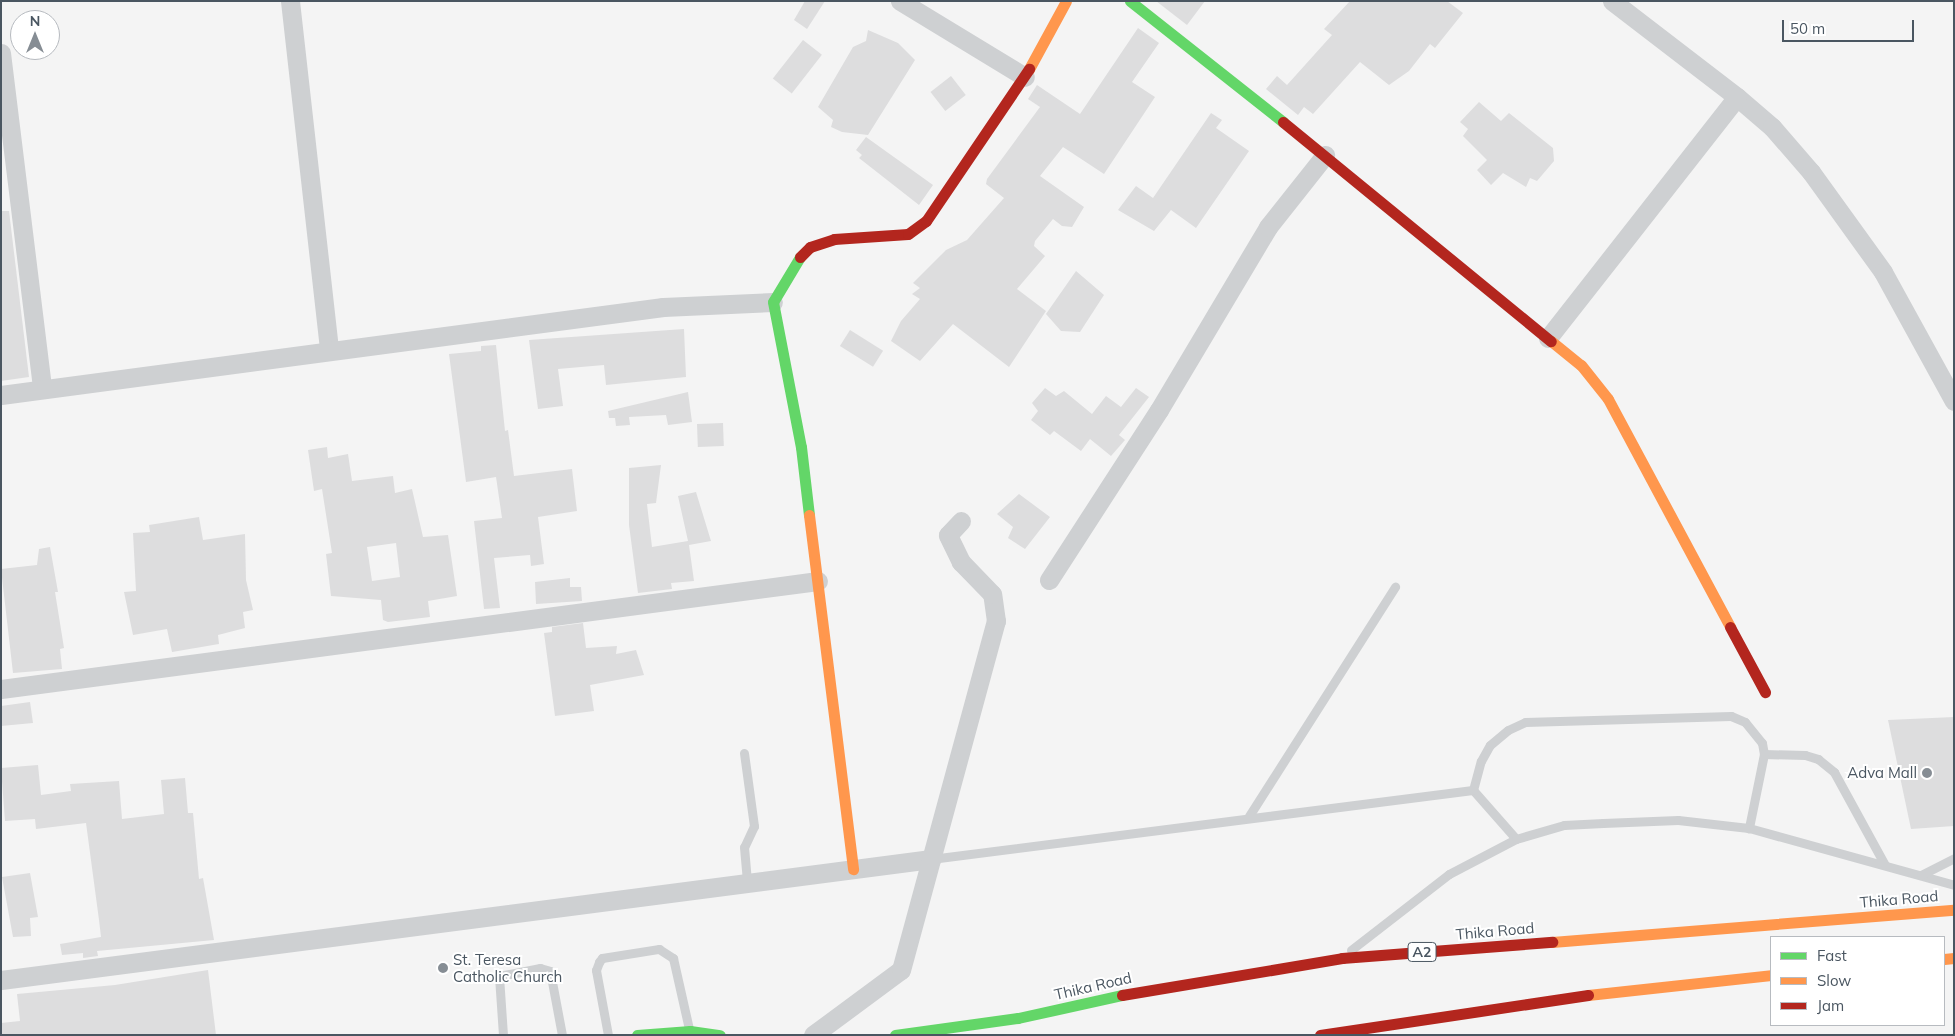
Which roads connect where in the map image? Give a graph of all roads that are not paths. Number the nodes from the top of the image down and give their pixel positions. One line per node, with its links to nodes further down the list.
1 (290, 1): 12 (street)
2 (900, 1): 7 (street)
3 (1066, 1): 7 (main road)
4 (1130, 1): 9 (main road)
5 (1612, 1): 8 (street)
6 (1, 53): 13 (street)
7 (1024, 77): 10 (main road)
8 (1737, 96): 11 (street); 15 (street)
9 (1326, 154): 11 (main road); 17 (street)
10 (773, 302): 12 (street); 18 (main road)
11 (1548, 338): 21 (main road)
12 (329, 350): 13 (street)
13 (42, 389): 14 (street)
14 (1, 394)
15 (1954, 401)
16 (961, 521): 29 (street)
17 (1049, 580)
18 (818, 581): 20 (street); 31 (main road)
19 (1395, 587): 25 (lane)
20 (1, 689)
21 (1765, 692)
22 (744, 753): 33 (lane)
23 (1764, 754): 24 (lane); 26 (lane); 30 (lane)
24 (1473, 790): 25 (lane); 27 (lane)
25 (1249, 816): 29 (lane)
26 (1749, 828): 27 (lane); 30 (lane)
27 (1516, 838): 36 (lane)
28 (1954, 858): 32 (lane)
29 (931, 859): 31 (street); 45 (street)
30 (1885, 865): 32 (lane)
31 (853, 869): 33 (street)
32 (1921, 875): 34 (lane)
33 (747, 883): 38 (street)
34 (1954, 885)
35 (1954, 910): 36 (main road, Thika Road / A2)
36 (1342, 958): 46 (main road, Thika Road / A2)
37 (1770, 976): 47 (main road)
38 (1, 980)
39 (690, 1031): 42 (lane); 43 (main road); 44 (main road)
40 (503, 1035): 41 (lane)
41 (562, 1035)
42 (608, 1035)
43 (637, 1035)
44 (720, 1035)
45 (813, 1035)
46 (895, 1035)
47 (1320, 1035)

